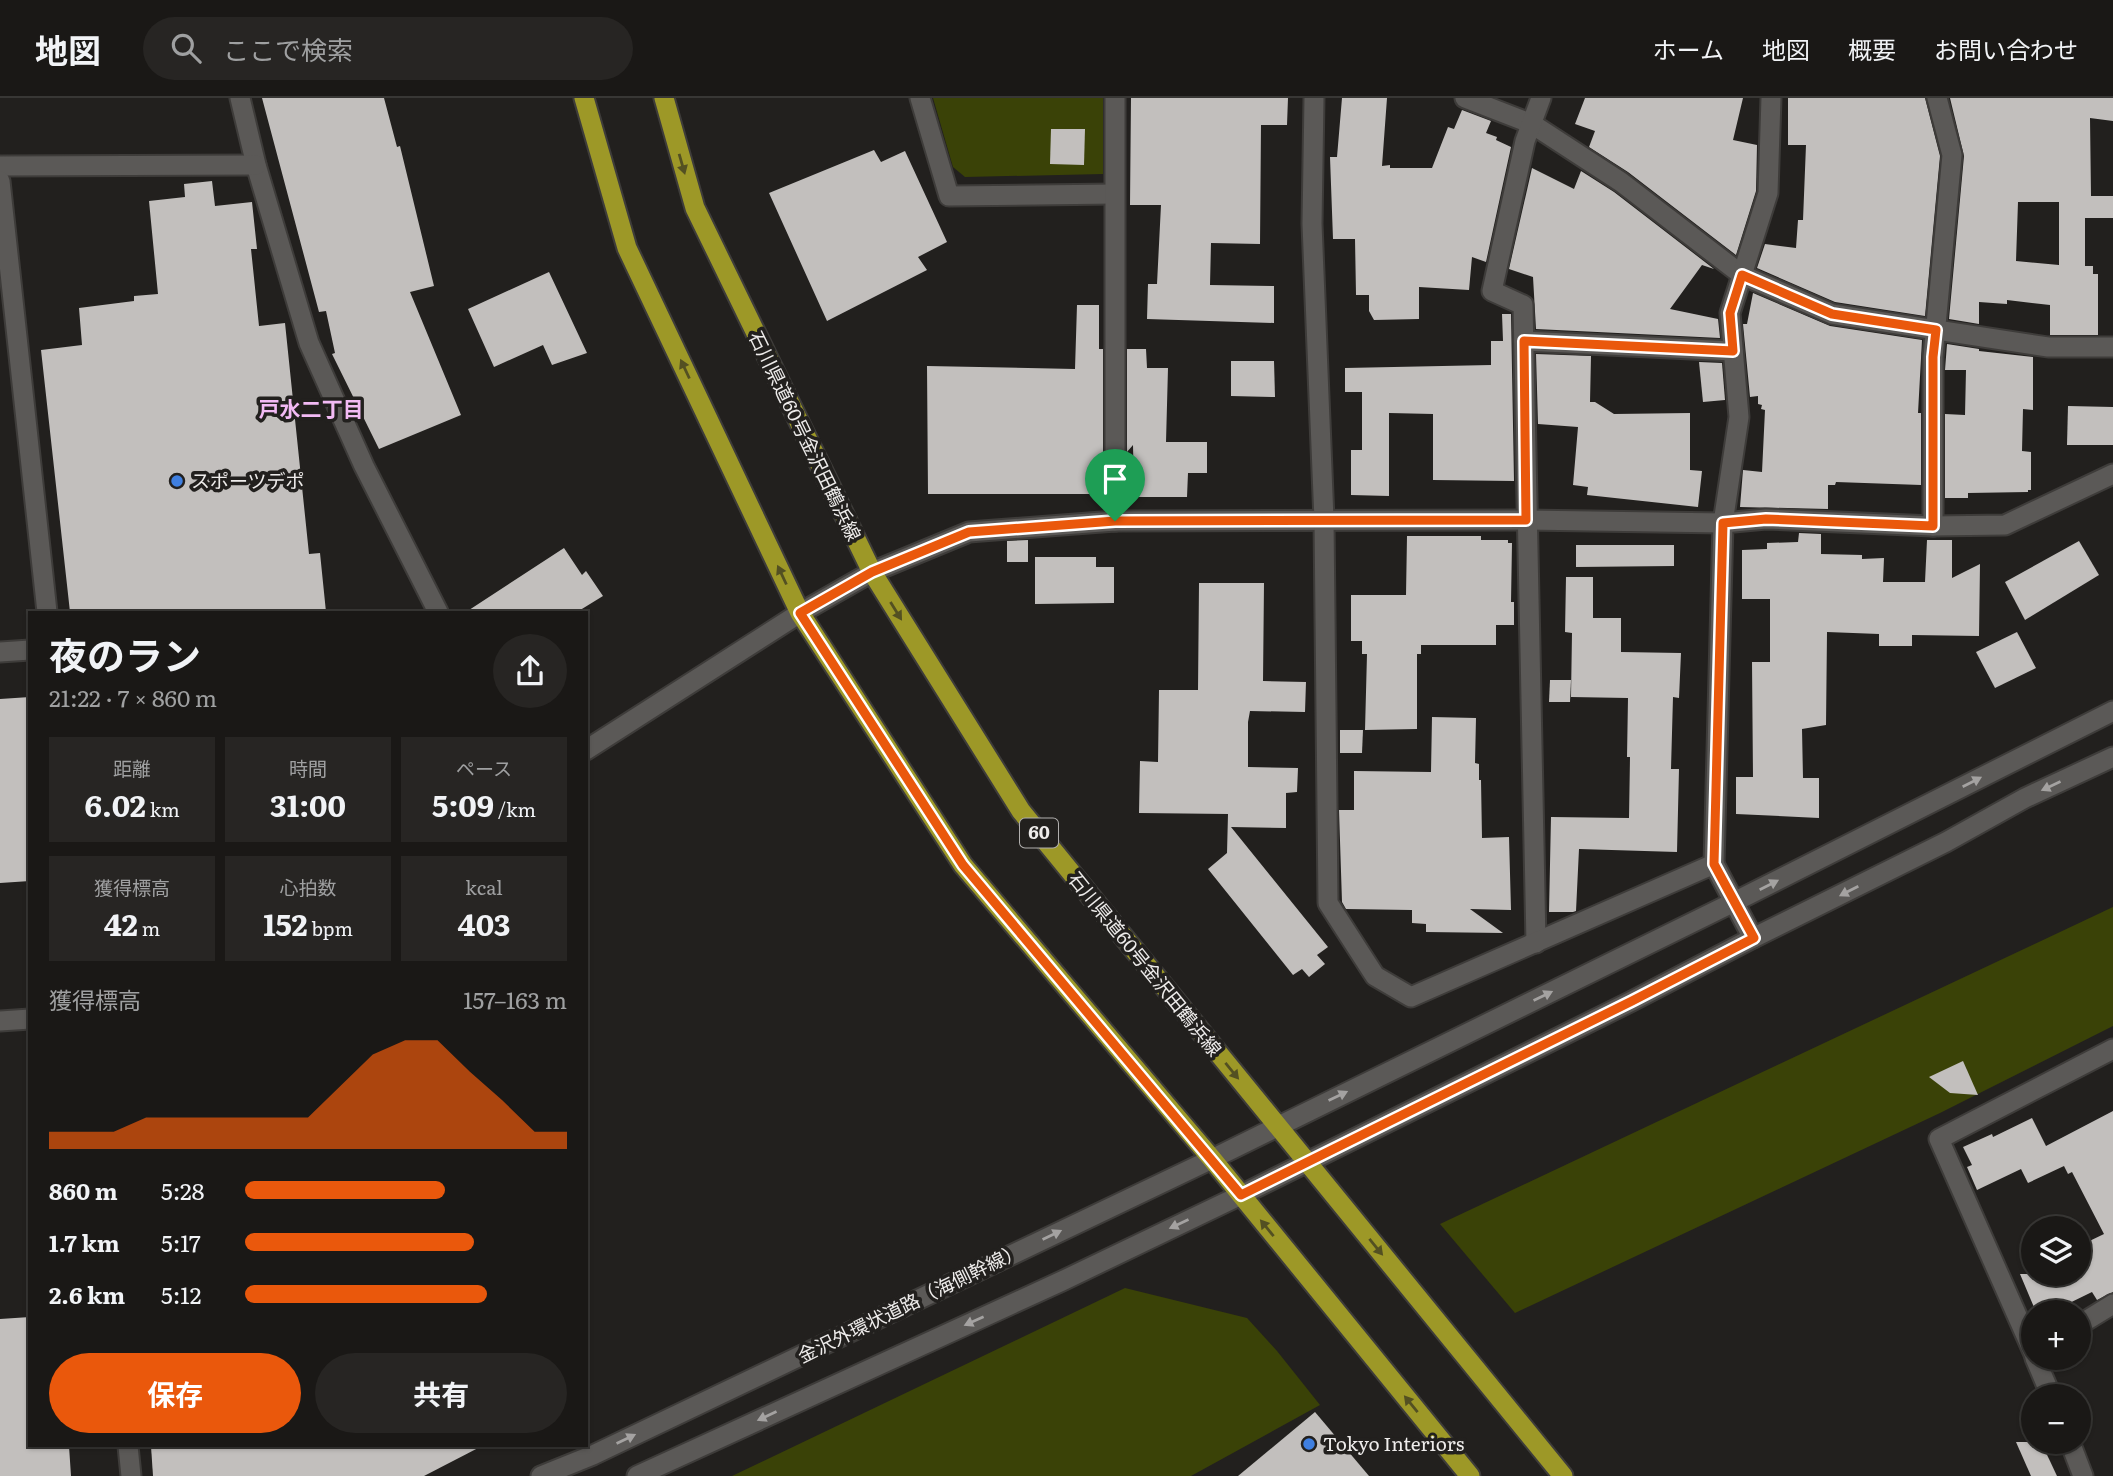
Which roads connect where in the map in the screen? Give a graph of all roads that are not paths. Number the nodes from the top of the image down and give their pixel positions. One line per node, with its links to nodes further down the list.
1 (240, 98): 12 (street)
2 (584, 98): 30 (main road, one-way to 2)
3 (664, 98): 27 (main road, 石川県道60号金沢田鶴浜線 / 60, one-way to 27)
4 (920, 98): 15 (street)
5 (1115, 98): 15 (street)
6 (1314, 98): 22 (street)
7 (1467, 98): 11 (street)
8 (1541, 98): 11 (street)
9 (1771, 98): 16 (street)
10 (1937, 98): 17 (street)
11 (1532, 124): 16 (street); 18 (street)
12 (256, 165): 13 (street); 29 (street)
13 (0, 166)
14 (0, 181): 28 (street)
15 (1114, 194): 24 (street)
16 (1742, 275): 17 (street); 20 (street)
17 (1936, 330): 19 (street); 26 (street)
18 (1524, 341): 20 (street); 23 (street)
19 (2113, 347)
20 (1733, 351): 25 (street)
21 (2113, 474): 26 (street)
22 (1324, 520): 23 (street); 24 (street); 39 (street)
23 (1526, 520): 25 (street); 39 (street)
24 (1115, 521): 27 (street)
25 (1723, 523): 26 (street); 36 (street)
26 (1933, 526)
27 (872, 572): 30 (street); 43 (main road, 石川県道60号金沢田鶴浜線 / 60, one-way to 43)
28 (47, 611)
29 (437, 611)
30 (800, 613): 34 (street); 44 (main road)
31 (28, 650): 32 (street)
32 (0, 652)
33 (2113, 711): 37 (street, 金沢外環状道路（海側幹線）, one-way to 33)
34 (588, 749)
35 (2113, 757): 38 (street, 金沢外環状道路（海側幹線）, one-way to 38)
36 (1714, 864): 37 (street); 39 (street)
37 (1734, 902): 38 (street); 43 (street, 金沢外環状道路（海側幹線）, one-way to 37)
38 (1754, 938): 45 (street, 金沢外環状道路（海側幹線）)
39 (1536, 943)
40 (28, 1019): 41 (street)
41 (0, 1021)
42 (2113, 1049): 49 (street)
43 (1277, 1126): 44 (street, 金沢外環状道路（海側幹線）); 45 (main road, 石川県道60号金沢田鶴浜線 / 60)
44 (1212, 1159): 46 (main road); 51 (street, 金沢外環状道路（海側幹線）, one-way to 44)
45 (1307, 1163): 46 (street, 金沢外環状道路（海側幹線）); 57 (main road, 石川県道60号金沢田鶴浜線 / 60, one-way to 57)
46 (1241, 1195): 55 (street, 金沢外環状道路（海側幹線）, one-way to 55); 56 (main road, one-way to 46)
47 (2113, 1304): 48 (street)
48 (2091, 1318)
49 (2021, 1326)
50 (128, 1447): 53 (street)
51 (589, 1449): 54 (street, 金沢外環状道路（海側幹線）)
52 (2075, 1454): 58 (street)
53 (131, 1476)
54 (541, 1476)
55 (637, 1476)
56 (1469, 1476)
57 (1563, 1476)
58 (2083, 1476)

